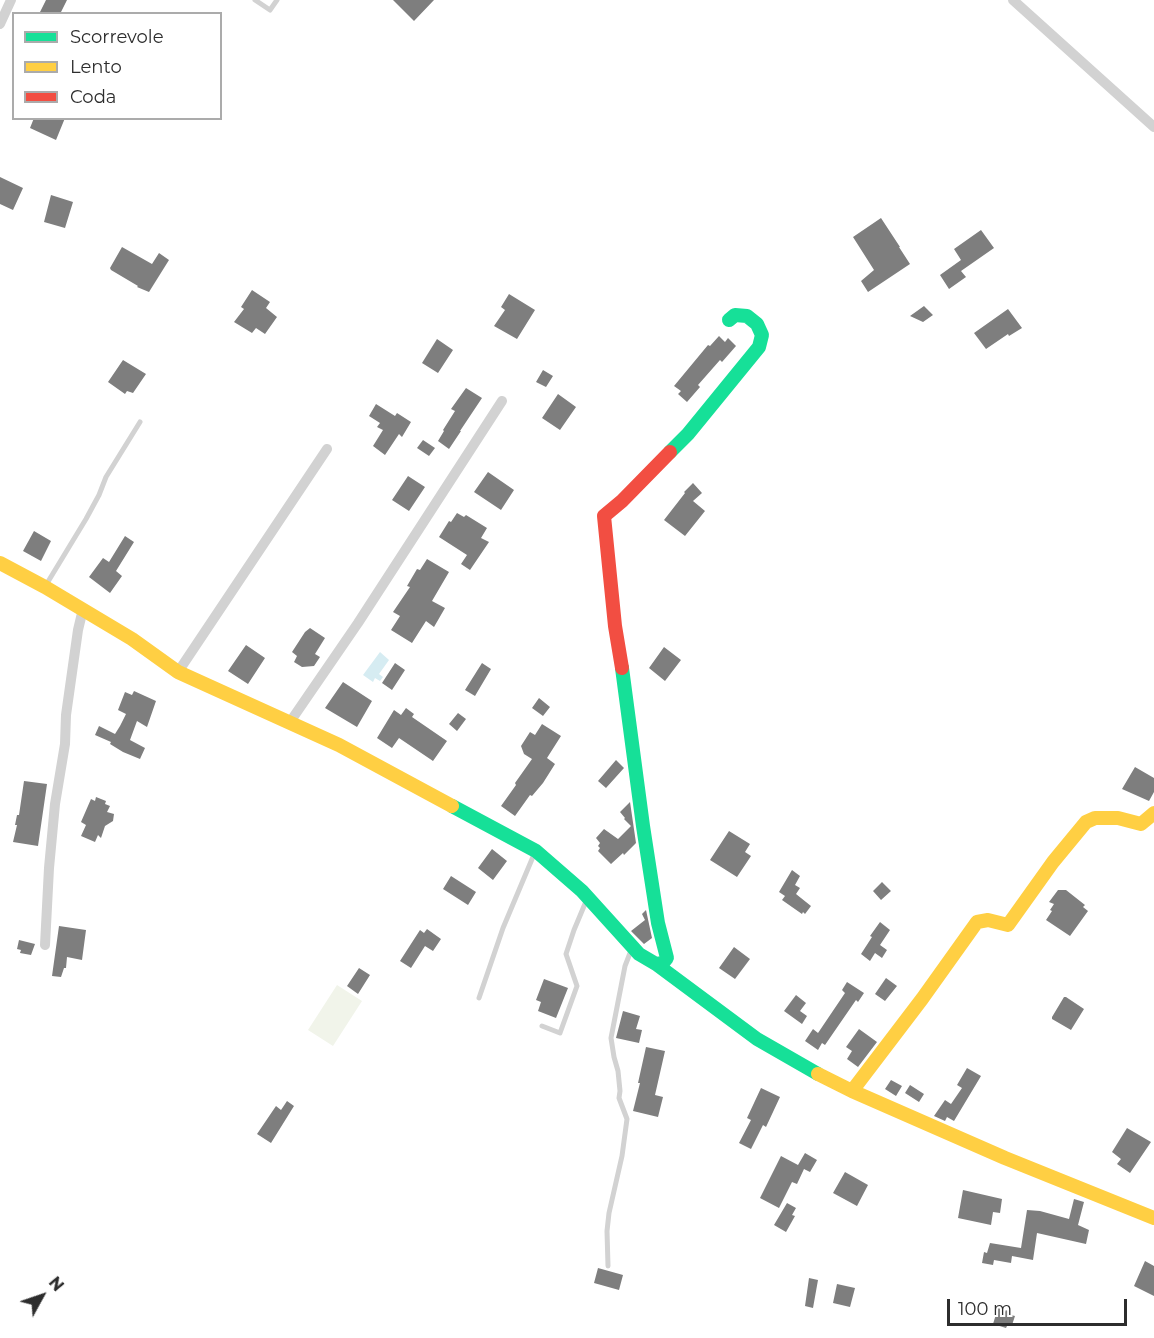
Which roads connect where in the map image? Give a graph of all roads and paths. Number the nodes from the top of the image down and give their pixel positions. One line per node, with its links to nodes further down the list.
1 (11, 0): 5 (street)
2 (255, 0): 3 (lane)
3 (277, 0)
4 (1013, 0): 6 (street)
5 (0, 24)
6 (1154, 127)
7 (729, 320): 21 (street)
8 (502, 401): 15 (street)
9 (140, 422): 12 (lane)
10 (327, 449): 14 (street)
11 (0, 562): 12 (street)
12 (45, 587): 13 (street)
13 (83, 609): 14 (street); 19 (street)
14 (178, 672): 15 (street)
15 (290, 722): 17 (street)
16 (1154, 813): 24 (street)
17 (536, 850): 18 (street); 22 (lane)
18 (588, 898): 20 (street); 23 (lane)
19 (45, 945)
20 (632, 946): 21 (street); 26 (lane)
21 (656, 964): 24 (street)
22 (479, 998)
23 (542, 1026)
24 (852, 1091): 25 (street)
25 (1154, 1218)
26 (608, 1266)

